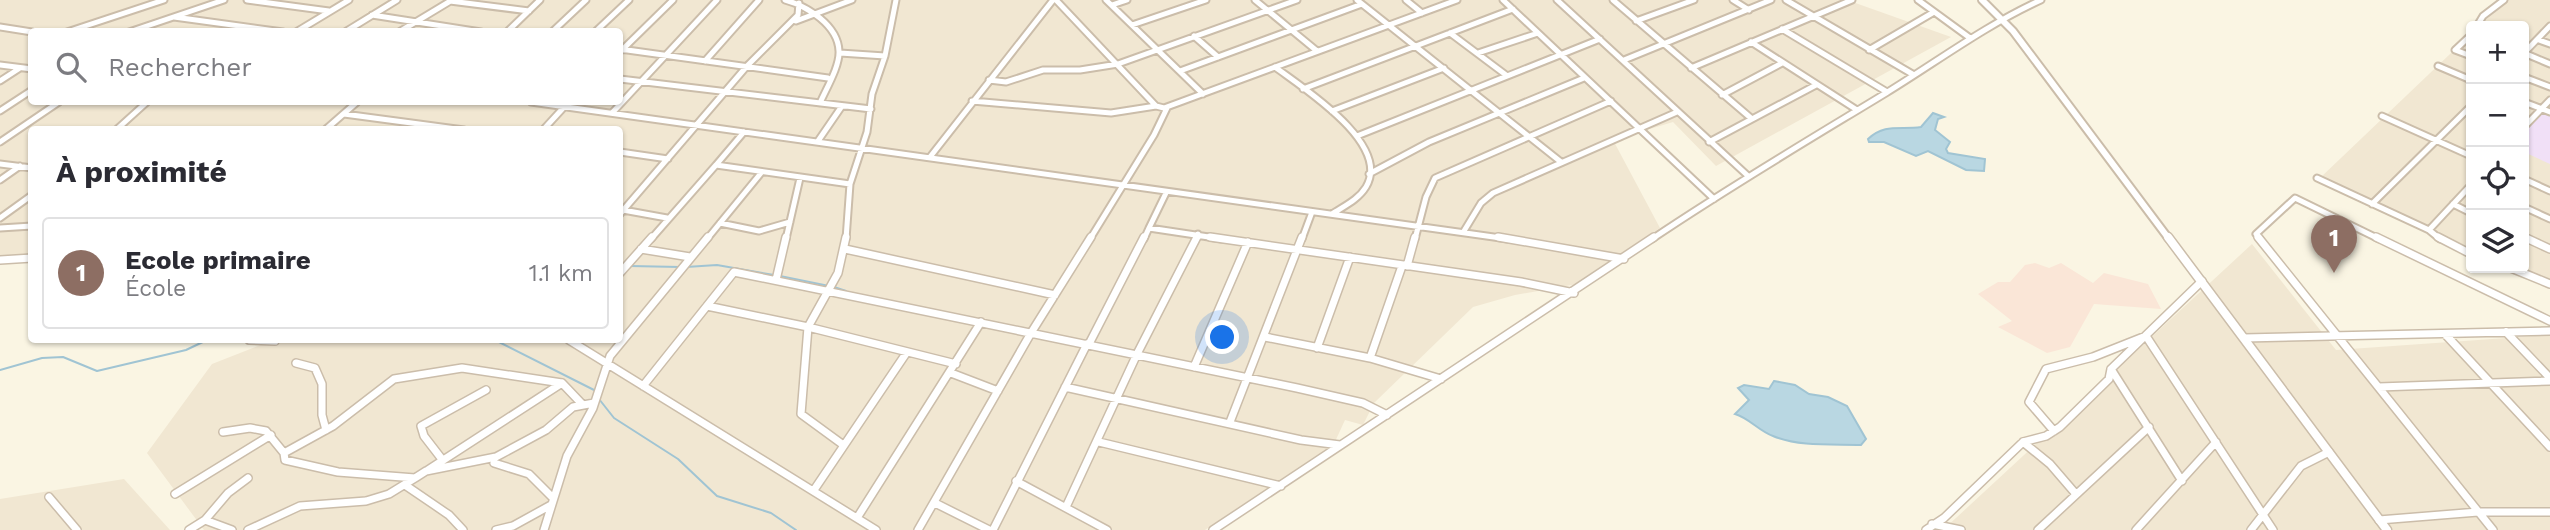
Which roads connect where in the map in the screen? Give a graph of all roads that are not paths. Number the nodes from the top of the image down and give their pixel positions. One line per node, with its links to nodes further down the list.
1 (164, 0): 61 (street)
2 (224, 0): 51 (street)
3 (247, 0): 44 (street)
4 (349, 0): 44 (street)
5 (397, 0): 49 (street)
6 (540, 0): 45 (street)
7 (586, 0): 69 (street)
8 (628, 0): 70 (street)
9 (673, 0): 85 (street)
10 (717, 0): 95 (street)
11 (759, 0): 100 (street)
12 (785, 0): 38 (street)
13 (852, 0): 47 (street)
14 (896, 0): 97 (street)
15 (1055, 0): 102 (street); 120 (street)
16 (1106, 0): 40 (street)
17 (1127, 0): 40 (street)
18 (1206, 0): 57 (street)
19 (1255, 0): 42 (street)
20 (1297, 0): 42 (street)
21 (1406, 0): 48 (street)
22 (1457, 0): 48 (street)
23 (1503, 0): 41 (street)
24 (1557, 0): 78 (street)
25 (1613, 0): 53 (street)
26 (1694, 0): 53 (street)
27 (1733, 0): 43 (street)
28 (1771, 0): 43 (street)
29 (1786, 0): 50 (street)
30 (1835, 0): 39 (street)
31 (1852, 0): 39 (street)
32 (1918, 0): 46 (street)
33 (1982, 0): 52 (street)
34 (2040, 0): 52 (street)
35 (2504, 0): 54 (street)
36 (451, 1): 45 (street); 55 (street)
37 (1359, 2): 58 (street); 72 (street)
38 (799, 3): 47 (street); 56 (street)
39 (1842, 4): 50 (street)
40 (1112, 5): 57 (street)
41 (1513, 9): 74 (street); 75 (street)
42 (1268, 10): 72 (street); 76 (street)
43 (1749, 10): 83 (street)
44 (329, 11): 64 (street)
45 (529, 11): 68 (street)
46 (1934, 12): 77 (street); 89 (street)
47 (813, 13): 56 (street); 91 (street)
48 (1422, 13): 58 (street)
49 (372, 15): 55 (street); 65 (street)
50 (1813, 16): 71 (street); 89 (street)
51 (174, 17): 62 (street); 63 (street)
52 (2002, 18): 77 (street); 234 (street)
53 (1636, 21): 83 (street)
54 (2480, 21)
55 (414, 22): 66 (street); 67 (street)
56 (791, 23): 105 (street)
57 (1132, 25): 86 (street)
58 (1388, 25): 84 (street); 90 (street)
59 (2550, 26): 80 (street)
60 (0, 27): 73 (street)
61 (79, 28)
62 (141, 28)
63 (255, 28)
64 (302, 28)
65 (351, 28)
66 (405, 28)
67 (454, 28)
68 (511, 28)
69 (556, 28)
70 (599, 28)
71 (1782, 29): 81 (street); 127 (street)
72 (1291, 30): 90 (street); 98 (street)
73 (28, 31)
74 (1450, 33): 84 (street); 92 (street)
75 (1538, 33): 92 (street); 93 (street)
76 (1194, 36): 86 (street); 98 (street)
77 (1970, 38): 114 (street)
78 (1600, 39): 93 (street); 99 (street)
79 (2466, 40): 94 (street)
80 (2539, 40): 82 (street); 87 (street)
81 (1751, 42): 101 (street); 110 (street)
82 (2550, 44)
83 (1665, 45): 99 (street); 110 (street)
84 (1416, 46): 109 (street); 125 (street)
85 (623, 48)
86 (1157, 49): 102 (street); 112 (street)
87 (2529, 49)
88 (623, 50): 95 (street)
89 (1869, 50): 114 (street)
90 (1317, 51): 107 (street)
91 (840, 53): 97 (street); 115 (street)
92 (1478, 53): 113 (street)
93 (1559, 54): 113 (street); 116 (street)
94 (2466, 54)
95 (666, 55): 100 (street); 122 (street)
96 (2529, 55): 103 (street)
97 (885, 56): 147 (street)
98 (1218, 57): 112 (street)
99 (1624, 60): 152 (street)
100 (705, 61): 105 (street)
101 (1782, 62): 123 (street); 131 (street)
102 (1118, 64): 120 (street); 145 (street)
103 (2550, 64)
104 (0, 65): 108 (street)
105 (747, 66): 115 (street); 129 (street)
106 (2438, 66): 117 (street)
107 (1275, 67): 125 (street); 130 (street)
108 (20, 68): 111 (street); 121 (street)
109 (1444, 68): 126 (street); 151 (street)
110 (1691, 68): 131 (street)
111 (28, 69)
112 (1180, 71): 130 (street)
113 (1506, 75): 126 (street)
114 (1913, 75): 127 (street)
115 (828, 78): 136 (street)
116 (1584, 78): 133 (street); 154 (street)
117 (2466, 78)
118 (623, 79): 122 (street)
119 (2529, 79): 124 (street)
120 (989, 80): 135 (street)
121 (0, 81)
122 (642, 82): 129 (street); 134 (street)
123 (1816, 85): 149 (street); 159 (street)
124 (2550, 87)
125 (1303, 89): 151 (street)
126 (1470, 90): 154 (street); 168 (street)
127 (1887, 92): 149 (street)
128 (28, 93): 150 (street)
129 (726, 93): 136 (street); 161 (street)
130 (1203, 94): 146 (street)
131 (1722, 95): 159 (street)
132 (2550, 100): 148 (street)
133 (1611, 101): 166 (street); 169 (street)
134 (623, 102)
135 (972, 102): 145 (street); 177 (street)
136 (820, 103): 144 (street)
137 (2529, 104): 148 (street)
138 (55, 105): 171 (street)
139 (144, 105): 162 (street)
140 (354, 105): 157 (street)
141 (556, 105): 143 (street)
142 (620, 105): 156 (street)
143 (565, 106): 156 (street); 165 (street)
144 (842, 106): 147 (street); 172 (street)
145 (1156, 106): 146 (street)
146 (1167, 108): 192 (street)
147 (870, 109): 174 (street)
148 (2541, 109): 155 (street); 160 (street)
149 (1857, 110): 186 (street)
150 (0, 111)
151 (1332, 111): 168 (street)
152 (1677, 111): 166 (street); 173 (street)
153 (2466, 111): 170 (street)
154 (1498, 112): 169 (street); 185 (street)
155 (2550, 112)
156 (612, 113): 161 (street)
157 (344, 114): 163 (street); 164 (street)
158 (2382, 116): 170 (street)
159 (1752, 119): 173 (street)
160 (2529, 122)
161 (700, 124): 167 (street); 178 (street)
162 (120, 126)
163 (330, 126)
164 (425, 126)
165 (547, 126)
166 (1640, 127): 179 (street); 197 (street)
167 (744, 132): 172 (street); 181 (street)
168 (1357, 136): 185 (street)
169 (1530, 138): 179 (street); 211 (street)
170 (2436, 140): 176 (street); 198 (street)
171 (1, 141)
172 (818, 141): 174 (street)
173 (1709, 142): 186 (street)
174 (861, 147): 177 (street); 191 (street)
175 (623, 154): 178 (street)
176 (2466, 154)
177 (930, 156): 192 (street)
178 (668, 159): 201 (street)
179 (1561, 162): 216 (street)
180 (0, 163): 182 (street)
181 (716, 165): 184 (street); 207 (street)
182 (20, 166): 183 (street); 189 (street)
183 (28, 167)
184 (761, 173): 187 (street); 209 (street)
185 (1369, 174): 205 (street)
186 (1747, 175): 197 (street)
187 (800, 178): 191 (street); 210 (street)
188 (2317, 178): 198 (street)
189 (0, 180)
190 (2529, 181): 193 (street)
191 (850, 184): 221 (street)
192 (1119, 186): 195 (street); 238 (street)
193 (2548, 188)
194 (2466, 191): 199 (street)
195 (1166, 193): 204 (street); 214 (street)
196 (28, 198): 206 (street)
197 (1714, 199): 228 (street)
198 (2372, 204): 215 (street)
199 (2454, 204): 202 (street); 215 (street)
200 (2529, 209): 208 (street)
201 (623, 210)
202 (2467, 210)
203 (623, 212): 207 (street)
204 (1312, 212): 205 (street); 222 (street)
205 (1332, 214): 211 (street)
206 (0, 218)
207 (667, 218): 220 (street)
208 (2550, 219)
209 (720, 222): 210 (street); 225 (street)
210 (790, 222): 233 (street)
211 (1418, 225): 216 (street); 230 (street)
212 (28, 226): 213 (street)
213 (0, 228)
214 (1149, 228): 217 (street); 254 (street)
215 (2429, 230): 224 (street)
216 (1464, 231): 228 (street)
217 (1198, 234): 219 (street); 257 (street)
218 (2529, 239): 223 (street)
219 (1248, 242): 222 (street); 262 (street)
220 (641, 249): 225 (street); 231 (street)
221 (845, 249): 236 (street); 238 (street)
222 (1300, 249): 226 (street); 249 (street)
223 (2550, 249)
224 (2466, 252)
225 (690, 257): 251 (street)
226 (1350, 257): 230 (street); 255 (street)
227 (28, 258): 229 (street)
228 (1624, 259): 237 (street)
229 (0, 260)
230 (1405, 266): 237 (street); 258 (street)
231 (623, 270)
232 (2523, 273): 235 (street)
233 (776, 280): 236 (street); 239 (street)
234 (2202, 281): 247 (street); 250 (street)
235 (2550, 284)
236 (829, 291): 241 (street); 242 (street)
237 (1574, 293): 266 (street)
238 (1055, 295): 245 (street)
239 (706, 306): 242 (street); 270 (street)
240 (2550, 321): 248 (street)
241 (981, 322): 245 (street); 261 (street)
242 (808, 327): 256 (street); 288 (street)
243 (2550, 331): 244 (street)
244 (2506, 332): 246 (street); 267 (street)
245 (1031, 333): 254 (street); 274 (street)
246 (2445, 334): 248 (street); 269 (street)
247 (2146, 336): 263 (street); 282 (street); 287 (street)
248 (2337, 336): 250 (street); 272 (street)
249 (1265, 337): 255 (street); 265 (street)
250 (2244, 338): 292 (street)
251 (623, 339)
252 (574, 343): 260 (street)
253 (620, 343): 260 (street)
254 (1088, 344): 257 (street); 271 (street)
255 (1317, 348): 258 (street)
256 (907, 352): 261 (street); 288 (street)
257 (1137, 354): 262 (street); 275 (street)
258 (1370, 358): 266 (street)
259 (296, 363): 281 (street)
260 (609, 363): 270 (street); 276 (street)
261 (956, 364): 264 (street)
262 (1194, 367): 265 (street)
263 (2111, 369): 280 (street); 282 (street)
264 (951, 373): 274 (street); 313 (street)
265 (1247, 378): 278 (street); 279 (street)
266 (1441, 379): 278 (street)
267 (2550, 380): 269 (street)
268 (562, 383): 277 (street); 281 (street); 293 (street)
269 (2491, 383): 272 (street); 290 (street)
270 (643, 386): 302 (street)
271 (1065, 387): 275 (street); 298 (street)
272 (2379, 387): 309 (street)
273 (486, 390): 293 (street)
274 (998, 391): 307 (street)
275 (1118, 399): 279 (street); 285 (street)
276 (594, 403): 277 (street); 306 (street)
277 (582, 404): 295 (street)
278 (1387, 415): 289 (street)
279 (1230, 422): 289 (street)
280 (2149, 427): 299 (street); 303 (street)
281 (326, 430): 291 (street)
282 (2054, 431): 286 (street)
283 (223, 432): 284 (street)
284 (271, 435): 291 (street); 304 (street)
285 (1099, 442): 301 (street); 308 (street)
286 (2023, 442): 303 (street); 311 (street)
287 (2216, 442): 299 (street); 312 (street)
288 (842, 444): 302 (street)
289 (1342, 445): 301 (street)
290 (2550, 447)
291 (284, 453): 297 (street)
292 (2329, 453): 312 (street); 315 (street)
293 (441, 458): 295 (street)
294 (494, 463): 306 (street)
295 (426, 471): 297 (street)
296 (248, 478): 314 (street)
297 (415, 478): 300 (street)
298 (1016, 481): 308 (street); 327 (street)
299 (2182, 481): 331 (street)
300 (405, 485): 321 (street); 322 (street)
301 (1281, 486): 329 (street)
302 (814, 490): 313 (street)
303 (2075, 493): 330 (street)
304 (175, 494)
305 (49, 497): 318 (street)
306 (552, 502): 323 (street); 324 (street)
307 (935, 503): 326 (street); 327 (street)
308 (1066, 507): 328 (street)
309 (2478, 512): 310 (street); 315 (street); 335 (street)
310 (2548, 514)
311 (1944, 518): 316 (street); 317 (street)
312 (2262, 518): 332 (street); 333 (street)
313 (857, 519): 325 (street)
314 (205, 520): 319 (street); 320 (street)
315 (2379, 520): 334 (street)
316 (1928, 527): 317 (street)
317 (1958, 529)
318 (77, 530)
319 (189, 530)
320 (230, 530)
321 (248, 530)
322 (463, 530)
323 (496, 530)
324 (544, 530)
325 (876, 530)
326 (918, 530)
327 (991, 530)
328 (1107, 530)
329 (1213, 530)
330 (2038, 530)
331 (2136, 530)
332 (2251, 530)
333 (2273, 530)
334 (2387, 530)
335 (2493, 530)

